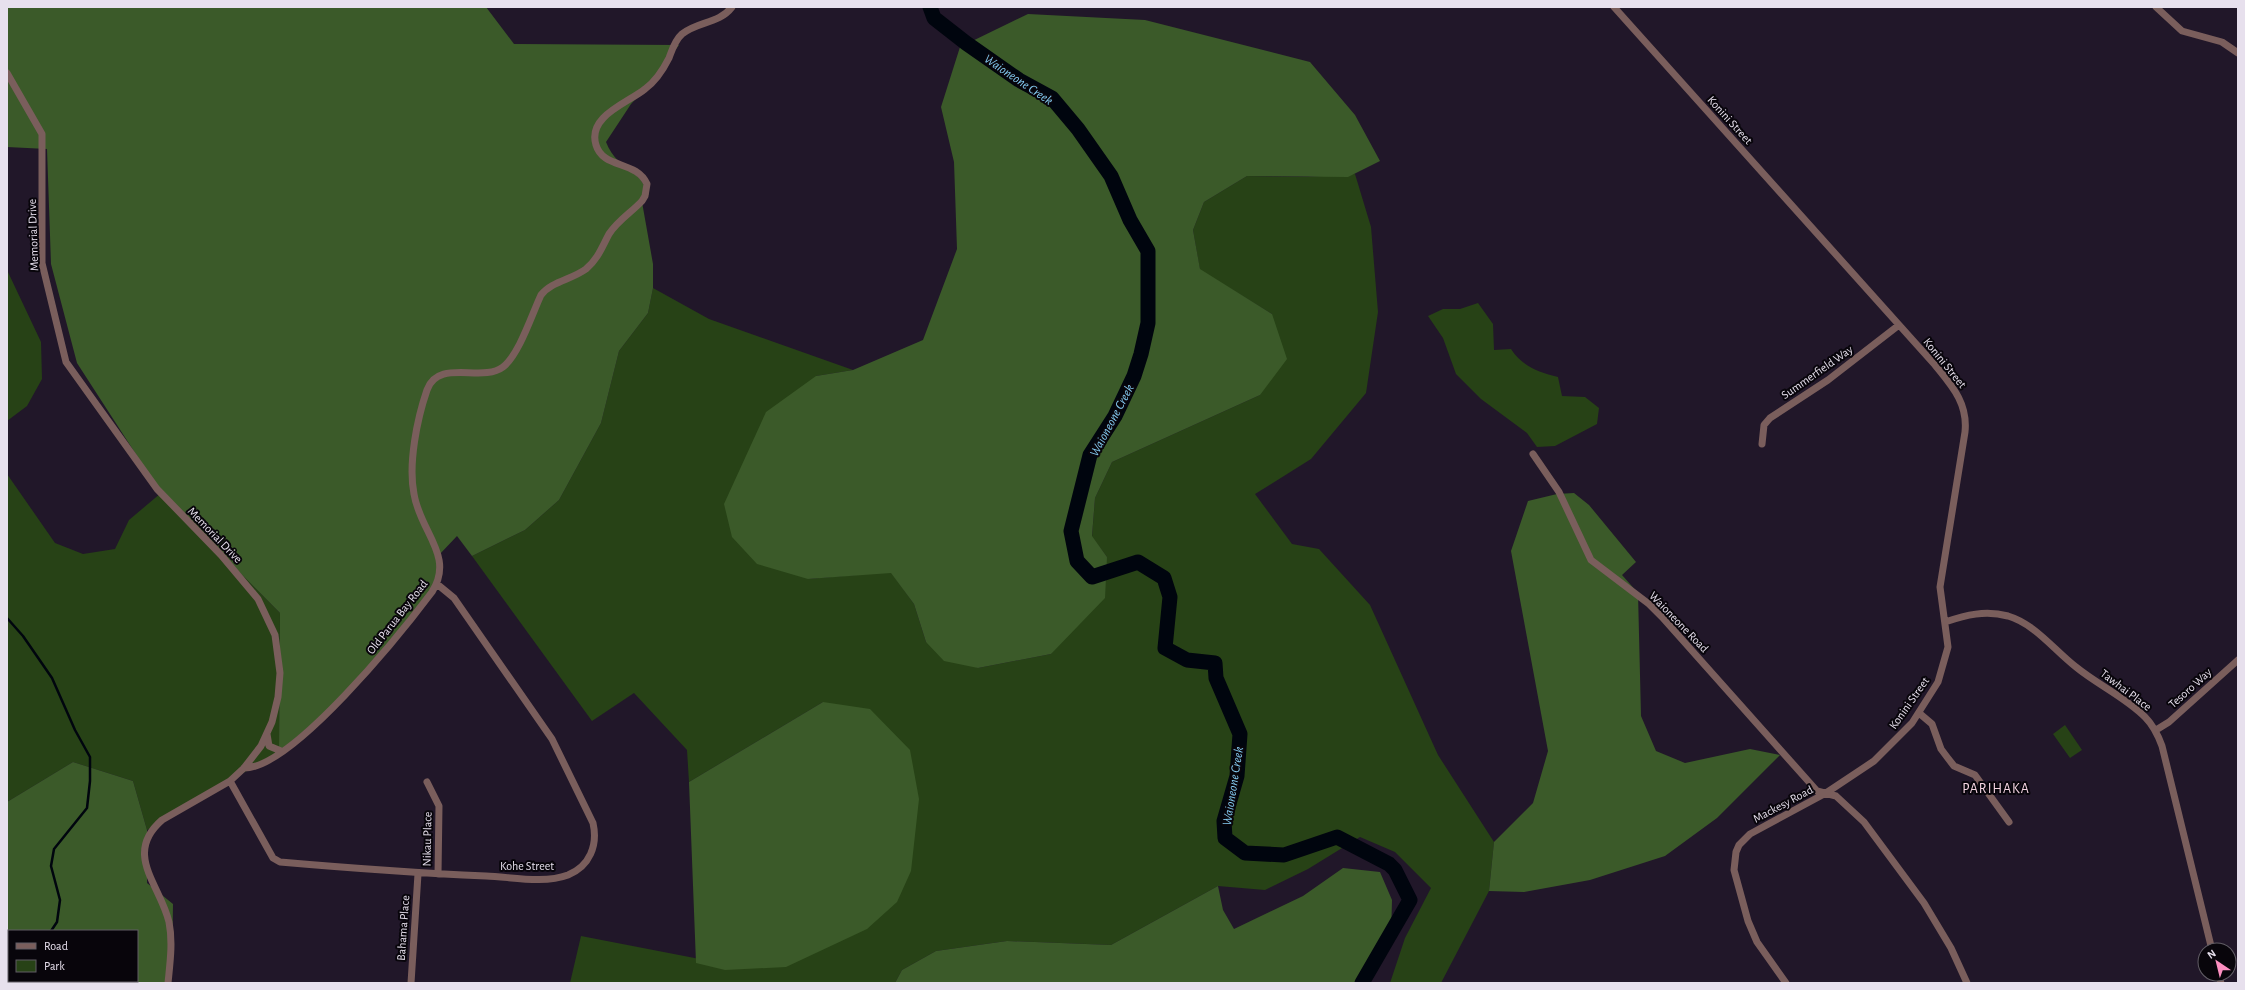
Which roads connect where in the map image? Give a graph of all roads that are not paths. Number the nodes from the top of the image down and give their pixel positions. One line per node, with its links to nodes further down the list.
1 (732, 7): 9 (street, Old Parua Bay Road)
2 (1614, 7): 6 (street, Konini Street)
3 (2156, 7): 4 (street)
4 (2238, 53)
5 (7, 73): 14 (street, Memorial Drive)
6 (1899, 325): 7 (street, Summerfield Way); 10 (street, Konini Street)
7 (1762, 444)
8 (1533, 454): 19 (street, Waioneone Road)
9 (437, 584): 15 (street, Old Parua Bay Road); 22 (street, Kohe Street)
10 (1945, 622): 12 (street, Konini Street); 13 (street, Tawhai Place)
11 (2238, 660): 13 (street, Tesoro Way)
12 (1919, 713): 19 (street, Konini Street); 20 (street)
13 (2156, 730): 23 (street, Tawhai Place)
14 (267, 734): 15 (street); 16 (street, Memorial Drive)
15 (281, 752): 16 (street, Old Parua Bay Road)
16 (244, 768): 17 (street, Memorial Drive)
17 (230, 781): 21 (street, Kohe Street); 24 (street, Memorial Drive)
18 (427, 782): 22 (street, Nikau Place)
19 (1826, 793): 26 (street, Mackesy Road); 27 (street, Mackesy Road)
20 (2009, 822)
21 (418, 874): 22 (street, Kohe Street); 25 (street, Bahama Place)
22 (438, 874)
23 (2210, 942)
24 (168, 983)
25 (411, 983)
26 (1786, 983)
27 (1967, 983)

